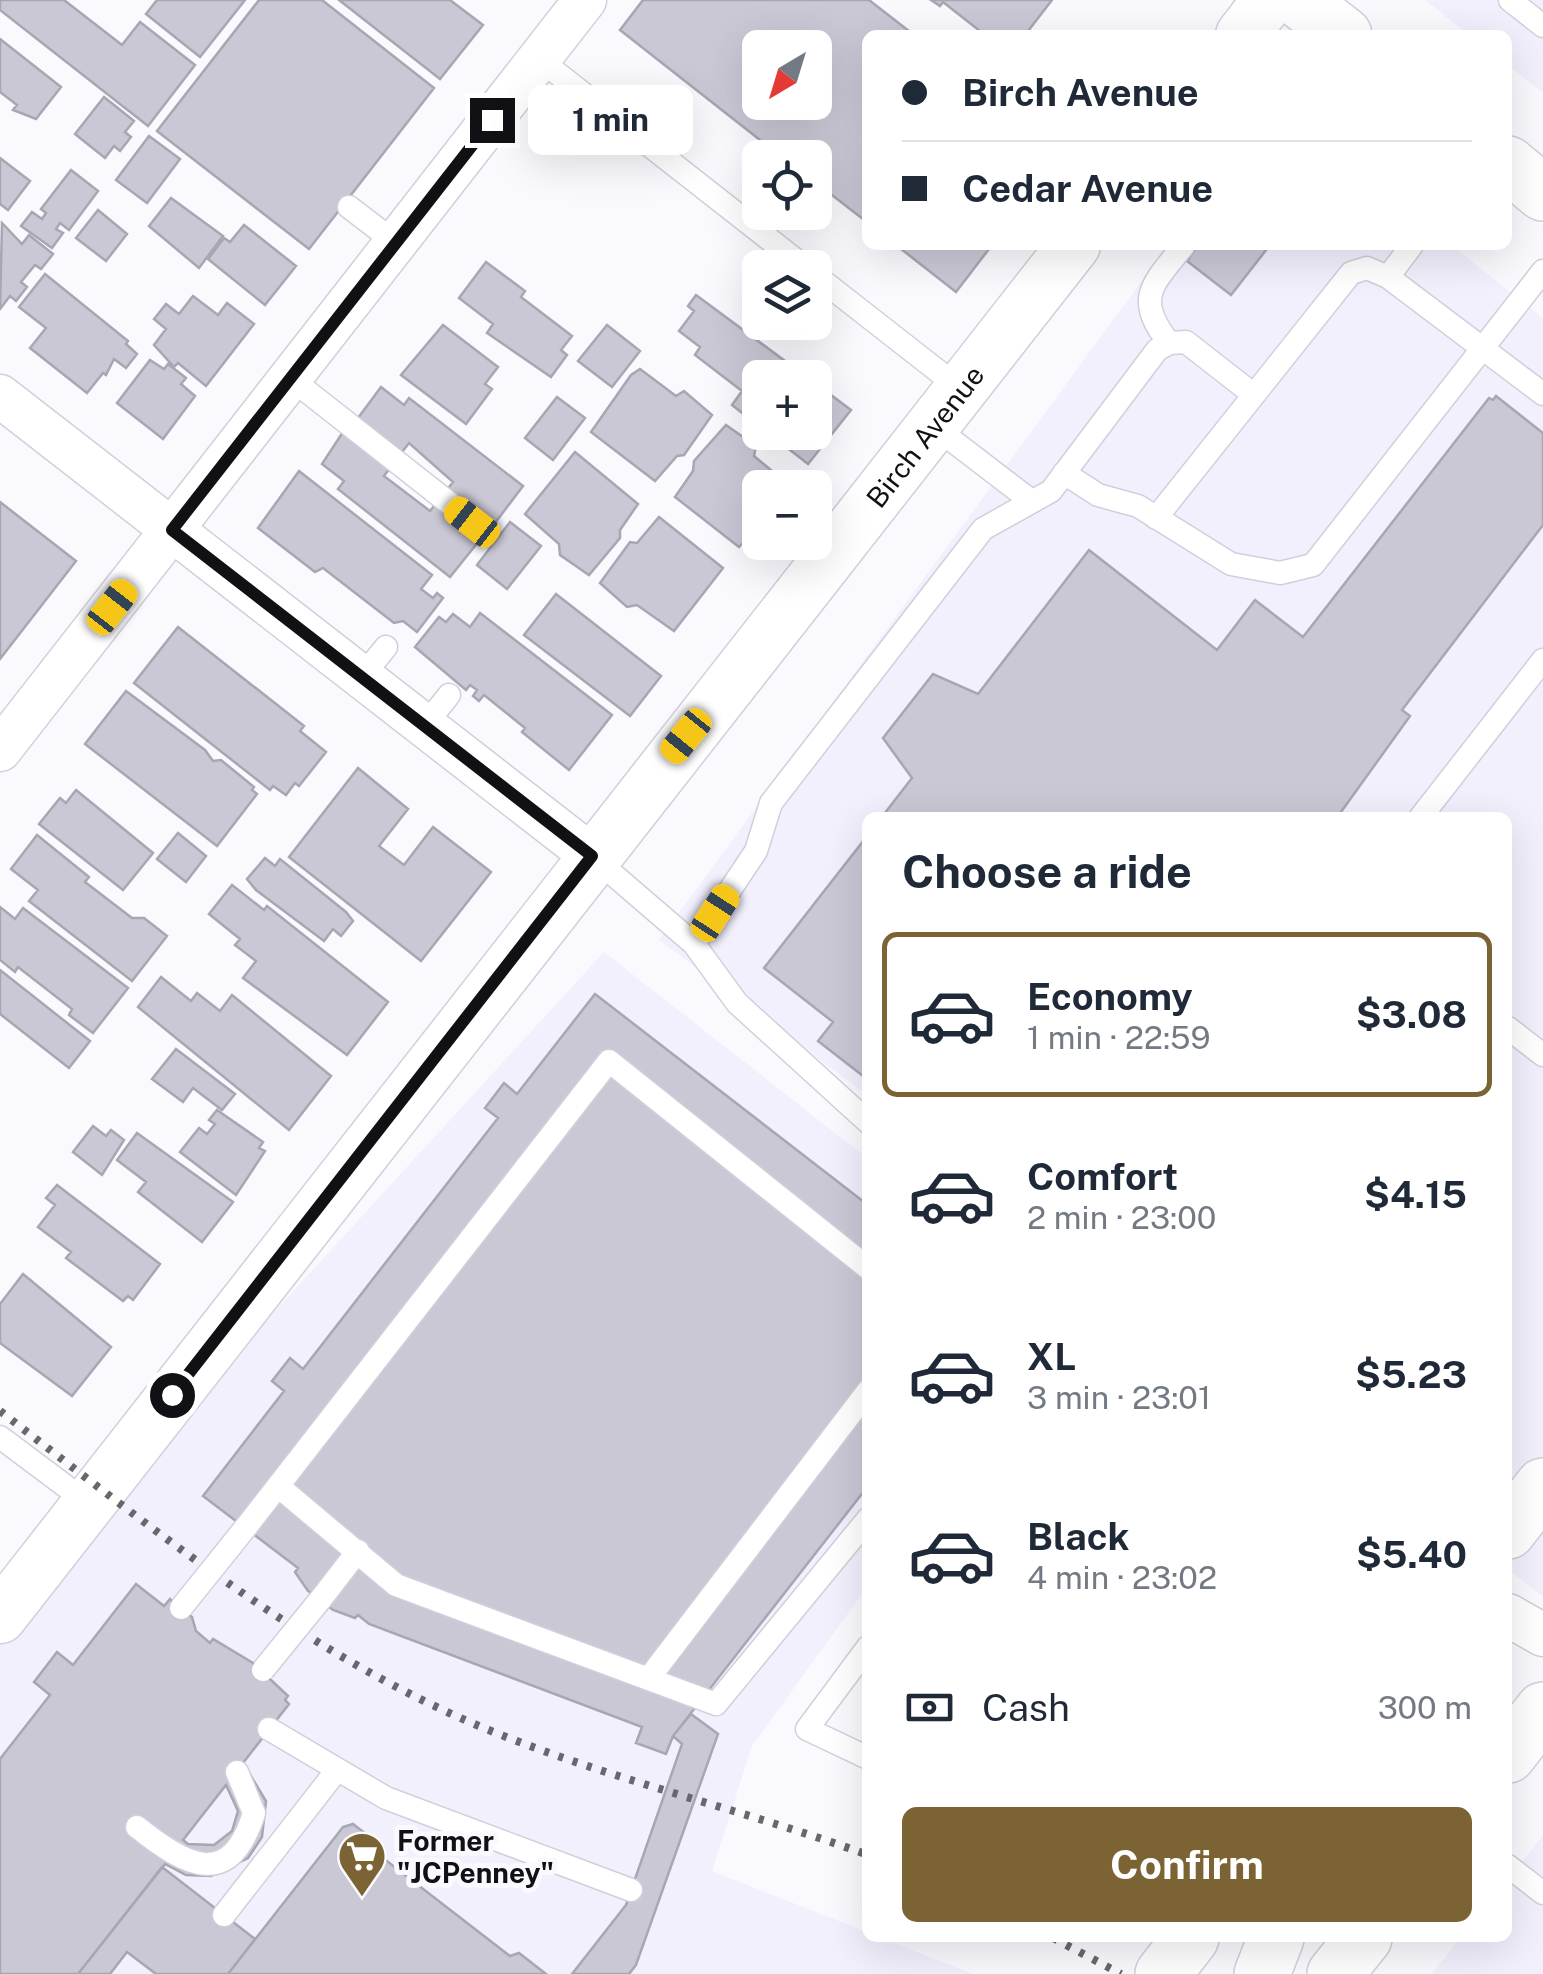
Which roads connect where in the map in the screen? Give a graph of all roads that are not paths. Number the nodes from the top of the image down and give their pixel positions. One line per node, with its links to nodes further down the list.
1 (586, 0): 8 (street)
2 (1269, 0): 6 (street)
3 (1299, 0): 7 (main road)
4 (1510, 0): 5 (lane)
5 (1543, 26)
6 (1246, 30)
7 (1338, 30)
8 (539, 59): 12 (street); 13 (lane)
9 (1512, 167): 10 (main road)
10 (1543, 192)
11 (349, 207): 12 (lane)
12 (396, 243): 22 (street)
13 (783, 250)
14 (1070, 250): 26 (street, Birch Avenue)
15 (1180, 250): 20 (lane)
16 (1408, 250): 18 (lane)
17 (1543, 271): 21 (lane)
18 (1388, 277): 21 (lane); 24 (lane)
19 (832, 292): 26 (lane)
20 (1169, 343): 24 (lane); 27 (lane)
21 (1484, 347): 23 (lane); 29 (lane)
22 (290, 378): 30 (lane); 31 (street)
23 (1543, 394)
24 (1254, 395): 29 (lane)
25 (0, 396): 31 (street)
26 (947, 407): 28 (lane); 35 (street, Birch Avenue)
27 (1064, 473): 28 (lane); 29 (lane)
28 (1030, 500): 36 (lane)
29 (1156, 518)
30 (472, 522)
31 (172, 530): 33 (street); 35 (street)
32 (1543, 660): 34 (lane)
33 (0, 750)
34 (1425, 812)
35 (592, 856): 36 (lane); 45 (street, Birch Avenue)
36 (694, 944): 39 (lane)
37 (1512, 1031): 38 (lane)
38 (1543, 1055)
39 (862, 1117)
40 (862, 1263): 43 (lane)
41 (862, 1400): 55 (lane)
42 (0, 1437): 45 (lane)
43 (278, 1486): 48 (lane); 49 (lane, bridge)
44 (1543, 1486): 47 (main road)
45 (88, 1503): 50 (street, Birch Avenue)
46 (862, 1525): 55 (lane)
47 (1512, 1526)
48 (358, 1551): 54 (lane, bridge); 55 (lane)
49 (181, 1608)
50 (0, 1617)
51 (1512, 1617): 52 (street)
52 (1543, 1635)
53 (862, 1655): 59 (lane)
54 (263, 1670)
55 (649, 1678)
56 (1543, 1710): 58 (main road)
57 (270, 1729): 60 (lane)
58 (1512, 1750)
59 (862, 1755)
60 (337, 1770): 64 (lane); 66 (lane)
61 (237, 1772): 62 (lane)
62 (137, 1827)
63 (1512, 1869): 65 (lane)
64 (630, 1890)
65 (1543, 1893)
66 (224, 1916)
67 (1188, 1942): 69 (main road)
68 (1274, 1942): 70 (main road)
69 (1163, 1974)
70 (1262, 1974)

